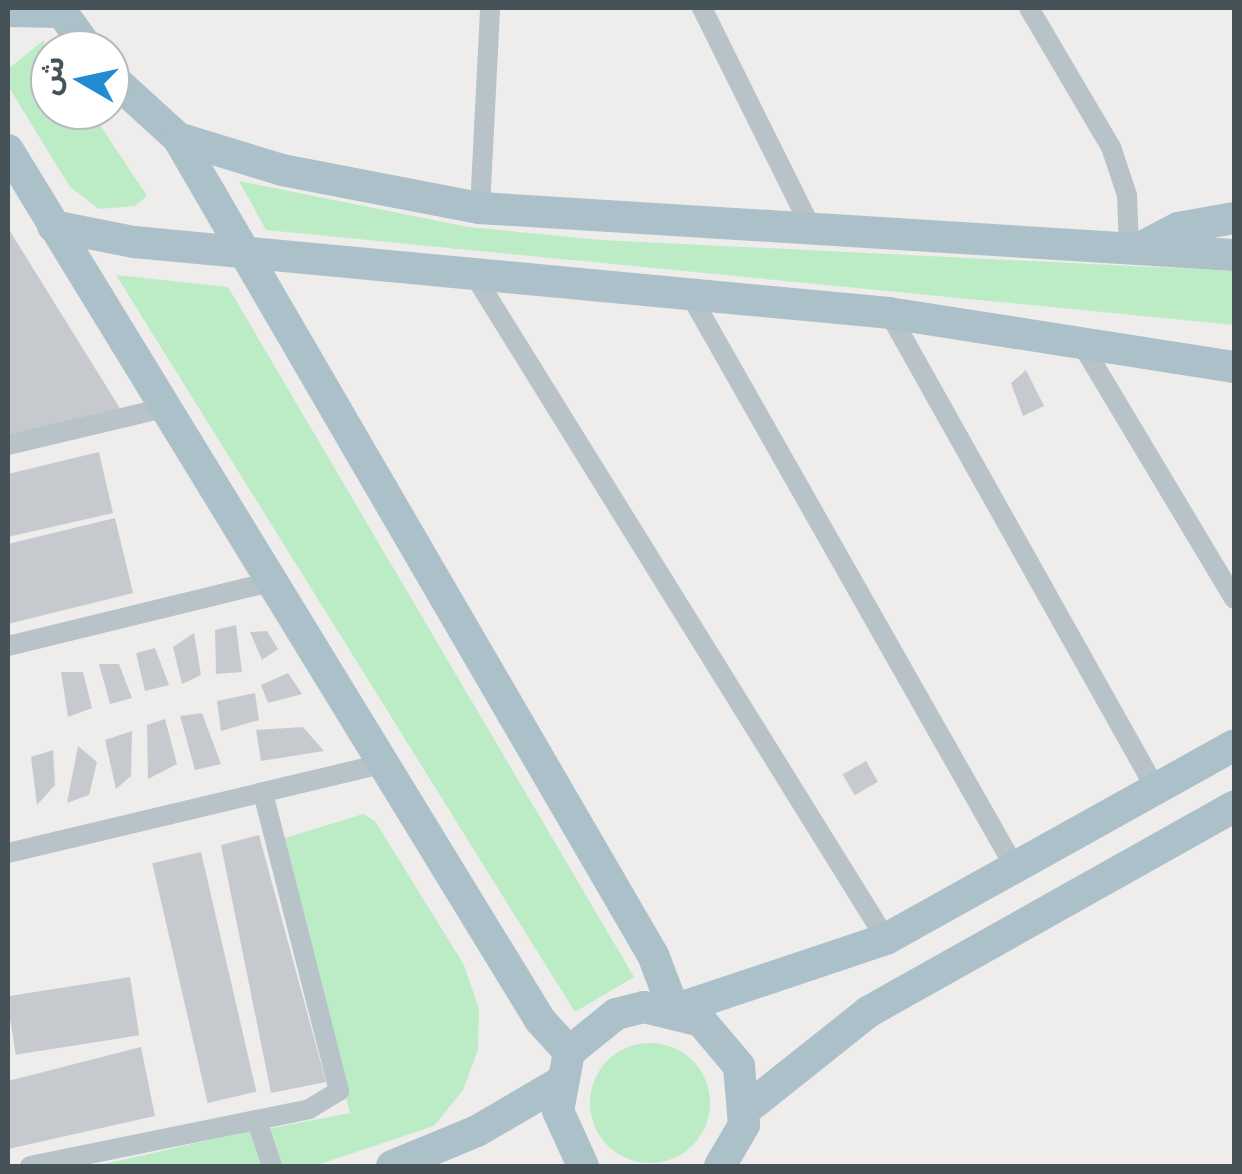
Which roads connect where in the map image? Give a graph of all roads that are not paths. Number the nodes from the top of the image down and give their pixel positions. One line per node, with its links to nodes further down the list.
1 (490, 8): 9 (street)
2 (702, 8): 12 (street)
3 (1028, 8): 13 (street)
4 (61, 10): 5 (main road)
5 (8, 12)
6 (130, 94): 7 (main road)
7 (178, 138): 9 (main road); 14 (main road)
8 (8, 150): 11 (main road)
9 (480, 208): 12 (main road)
10 (1234, 218): 13 (main road)
11 (53, 226): 14 (main road); 21 (main road)
12 (814, 234): 13 (main road)
13 (1136, 247): 15 (main road)
14 (244, 251): 16 (main road); 34 (main road)
15 (1234, 255)
16 (471, 270): 17 (main road); 33 (street)
17 (688, 291): 18 (main road); 32 (street)
18 (889, 313): 19 (main road); 28 (street)
19 (1081, 343): 20 (main road); 24 (street)
20 (1234, 367)
21 (163, 408): 22 (street); 23 (main road)
22 (8, 446)
23 (270, 582): 25 (street); 27 (main road)
24 (1234, 599)
25 (8, 646)
26 (1234, 745): 28 (main road)
27 (382, 764): 29 (street); 35 (main road)
28 (1156, 791): 32 (main road)
29 (263, 792): 31 (street); 37 (street)
30 (1234, 807): 36 (main road)
31 (8, 854)
32 (1017, 871): 33 (main road)
33 (886, 940): 34 (main road)
34 (674, 1010): 35 (main road); 36 (main road)
35 (564, 1068): 40 (main road); 41 (main road)
36 (745, 1110): 42 (main road)
37 (257, 1121): 38 (street); 39 (street)
38 (30, 1166)
39 (272, 1166)
40 (392, 1166)
41 (583, 1166)
42 (720, 1166)

